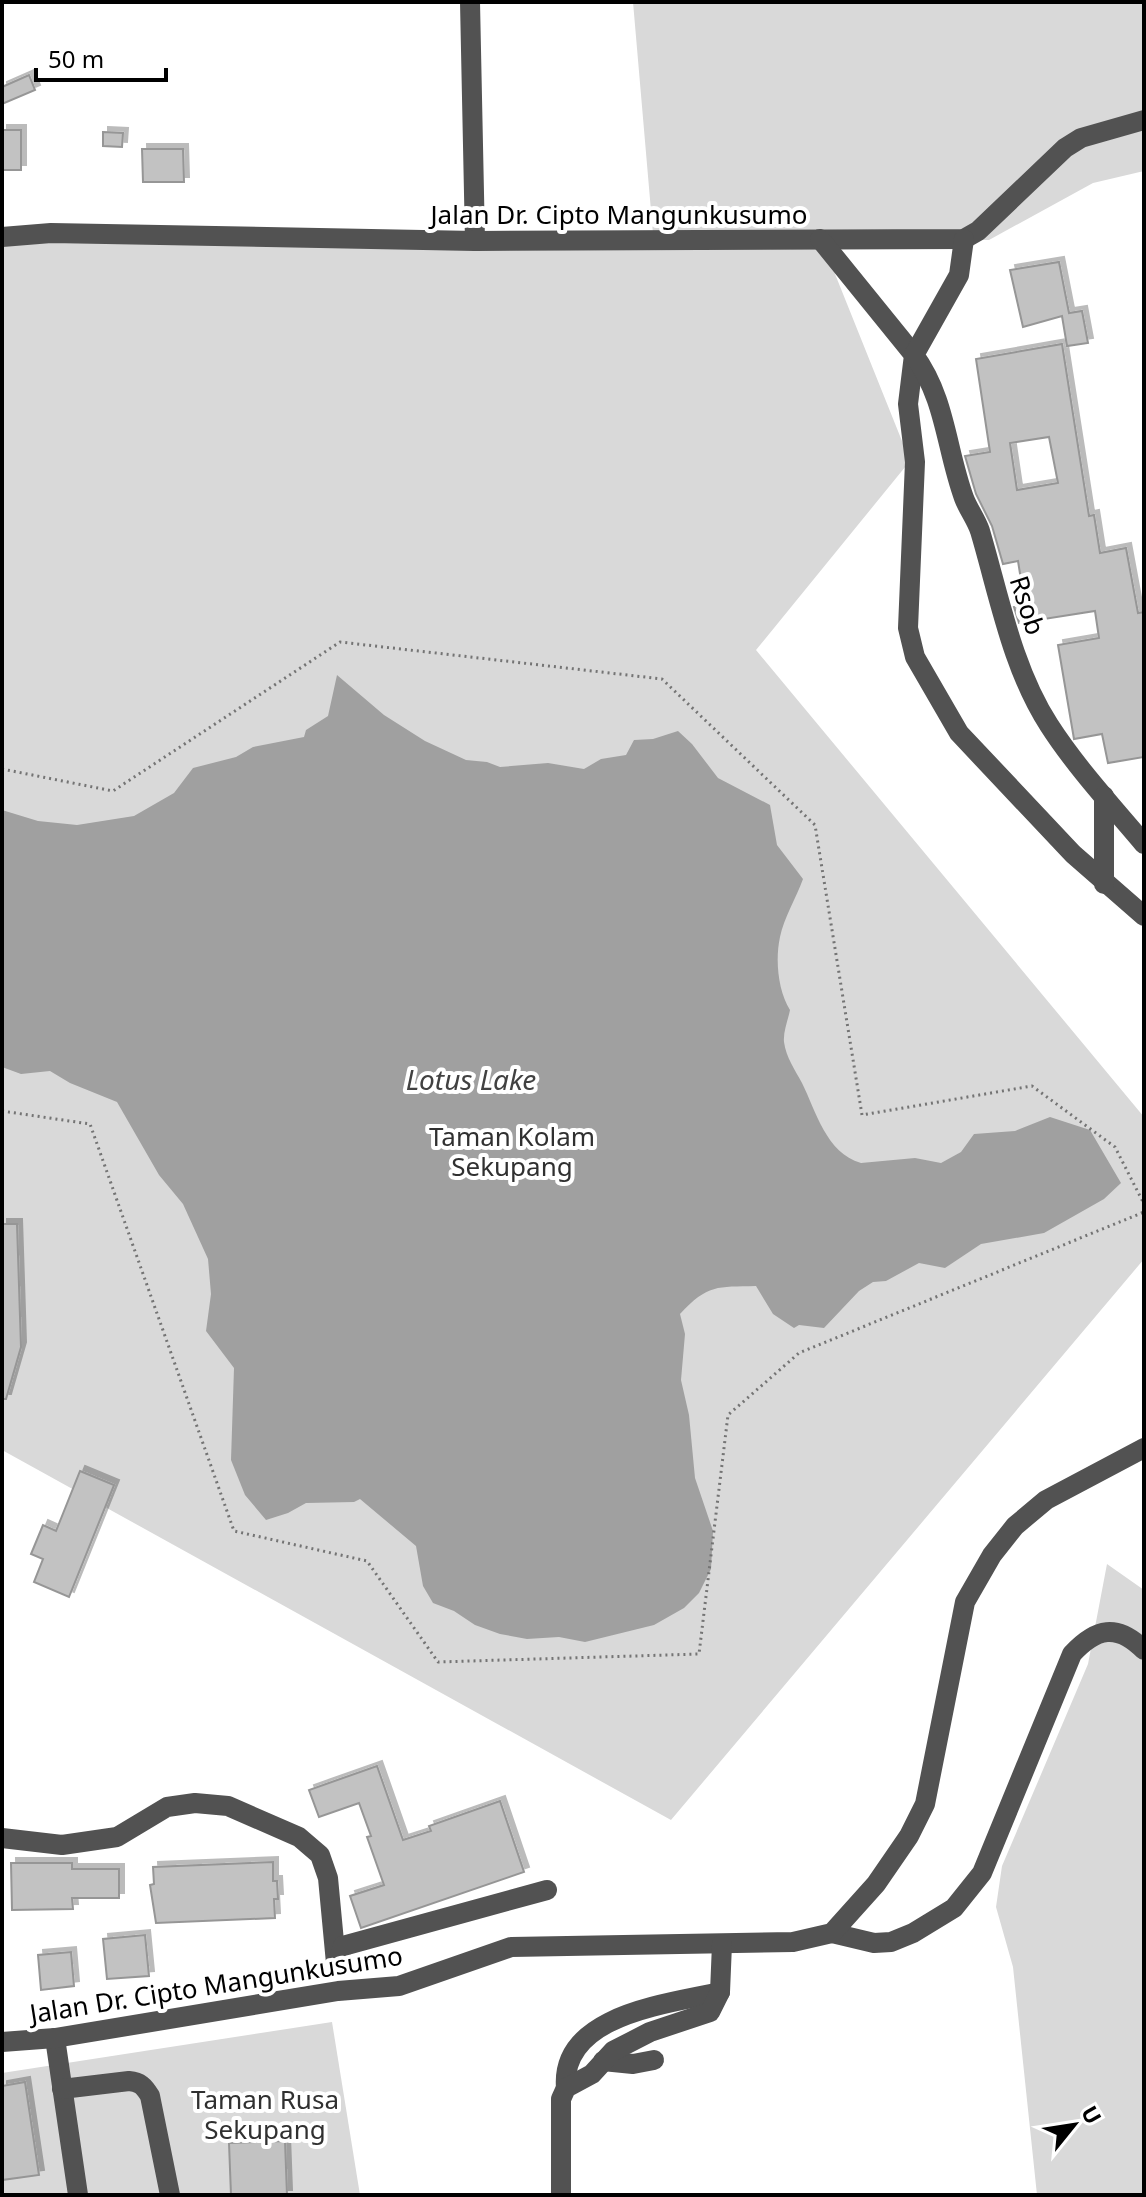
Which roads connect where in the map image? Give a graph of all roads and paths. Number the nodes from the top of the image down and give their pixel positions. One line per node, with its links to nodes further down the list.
1 (470, 2): 6 (street)
2 (1144, 120): 5 (street)
3 (2, 237): 6 (street, Jalan Dr. Cipto Mangunkusumo)
4 (820, 239): 5 (street); 6 (street, Jalan Dr. Cipto Mangunkusumo); 7 (street, Jalan Dr. Cipto Mangunkusumo)
5 (964, 239): 7 (street)
6 (475, 241)
7 (914, 355): 9 (street, Rsob); 11 (street)
8 (2, 769): 14 (path)
9 (1104, 796): 10 (street, Rsob); 11 (street)
10 (1144, 844)
11 (1104, 884): 12 (street)
12 (1144, 916)
13 (2, 1111): 15 (path)
14 (1144, 1204)
15 (1144, 1212)
16 (1144, 1448): 20 (street)
17 (1144, 1650): 20 (street)
18 (2, 1838): 22 (street)
19 (547, 1890): 22 (street)
20 (832, 1933): 21 (street, Jalan Dr. Cipto Mangunkusumo)
21 (722, 1944): 23 (street, Jalan Dr. Cipto Mangunkusumo); 24 (street)
22 (336, 1963): 23 (street)
23 (338, 1991): 25 (street, Jalan Dr. Cipto Mangunkusumo)
24 (720, 1992): 28 (street); 29 (street)
25 (55, 2038): 26 (street, Jalan Dr. Cipto Mangunkusumo); 30 (street)
26 (2, 2042)
27 (654, 2060): 28 (street)
28 (603, 2061): 29 (street)
29 (566, 2088): 33 (street)
30 (62, 2089): 31 (street); 32 (street)
31 (78, 2195)
32 (170, 2195)
33 (561, 2195)

